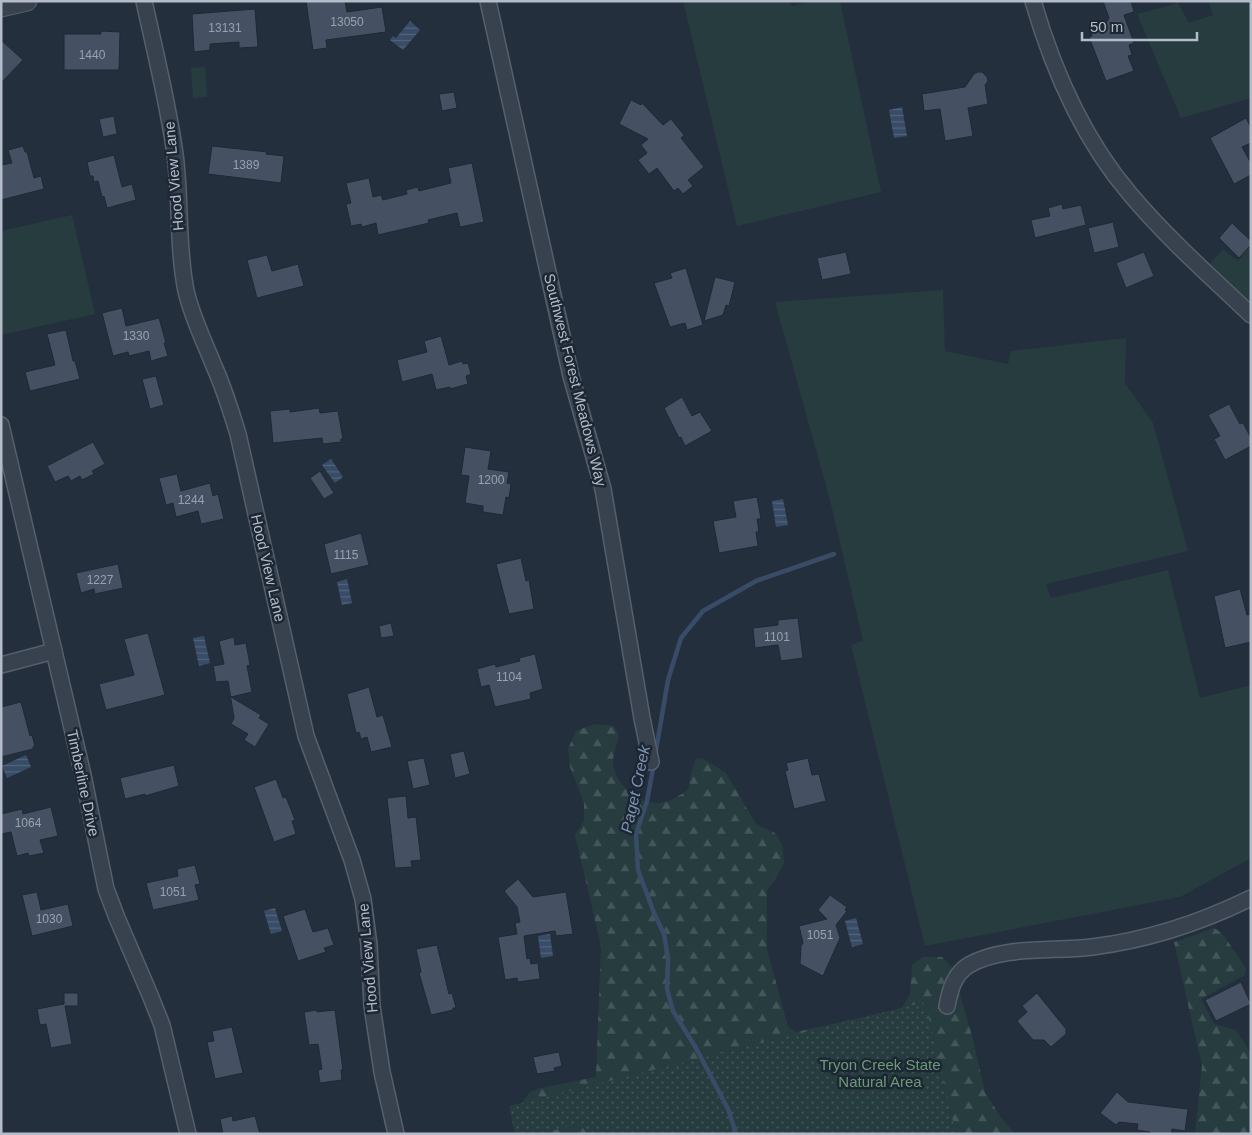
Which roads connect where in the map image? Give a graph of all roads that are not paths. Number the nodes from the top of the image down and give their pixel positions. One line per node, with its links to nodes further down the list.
1 (27, 1): 5 (street)
2 (144, 1): 14 (street, Hood View Lane)
3 (488, 1): 10 (street, Southwest Forest Meadows Way)
4 (1033, 1): 6 (street)
5 (1, 7)
6 (1251, 315)
7 (1, 425): 8 (street, Timberline Drive)
8 (54, 651): 9 (street); 13 (street, Timberline Drive)
9 (1, 664)
10 (651, 762)
11 (1251, 898): 12 (street)
12 (947, 1006)
13 (188, 1134)
14 (396, 1134)

